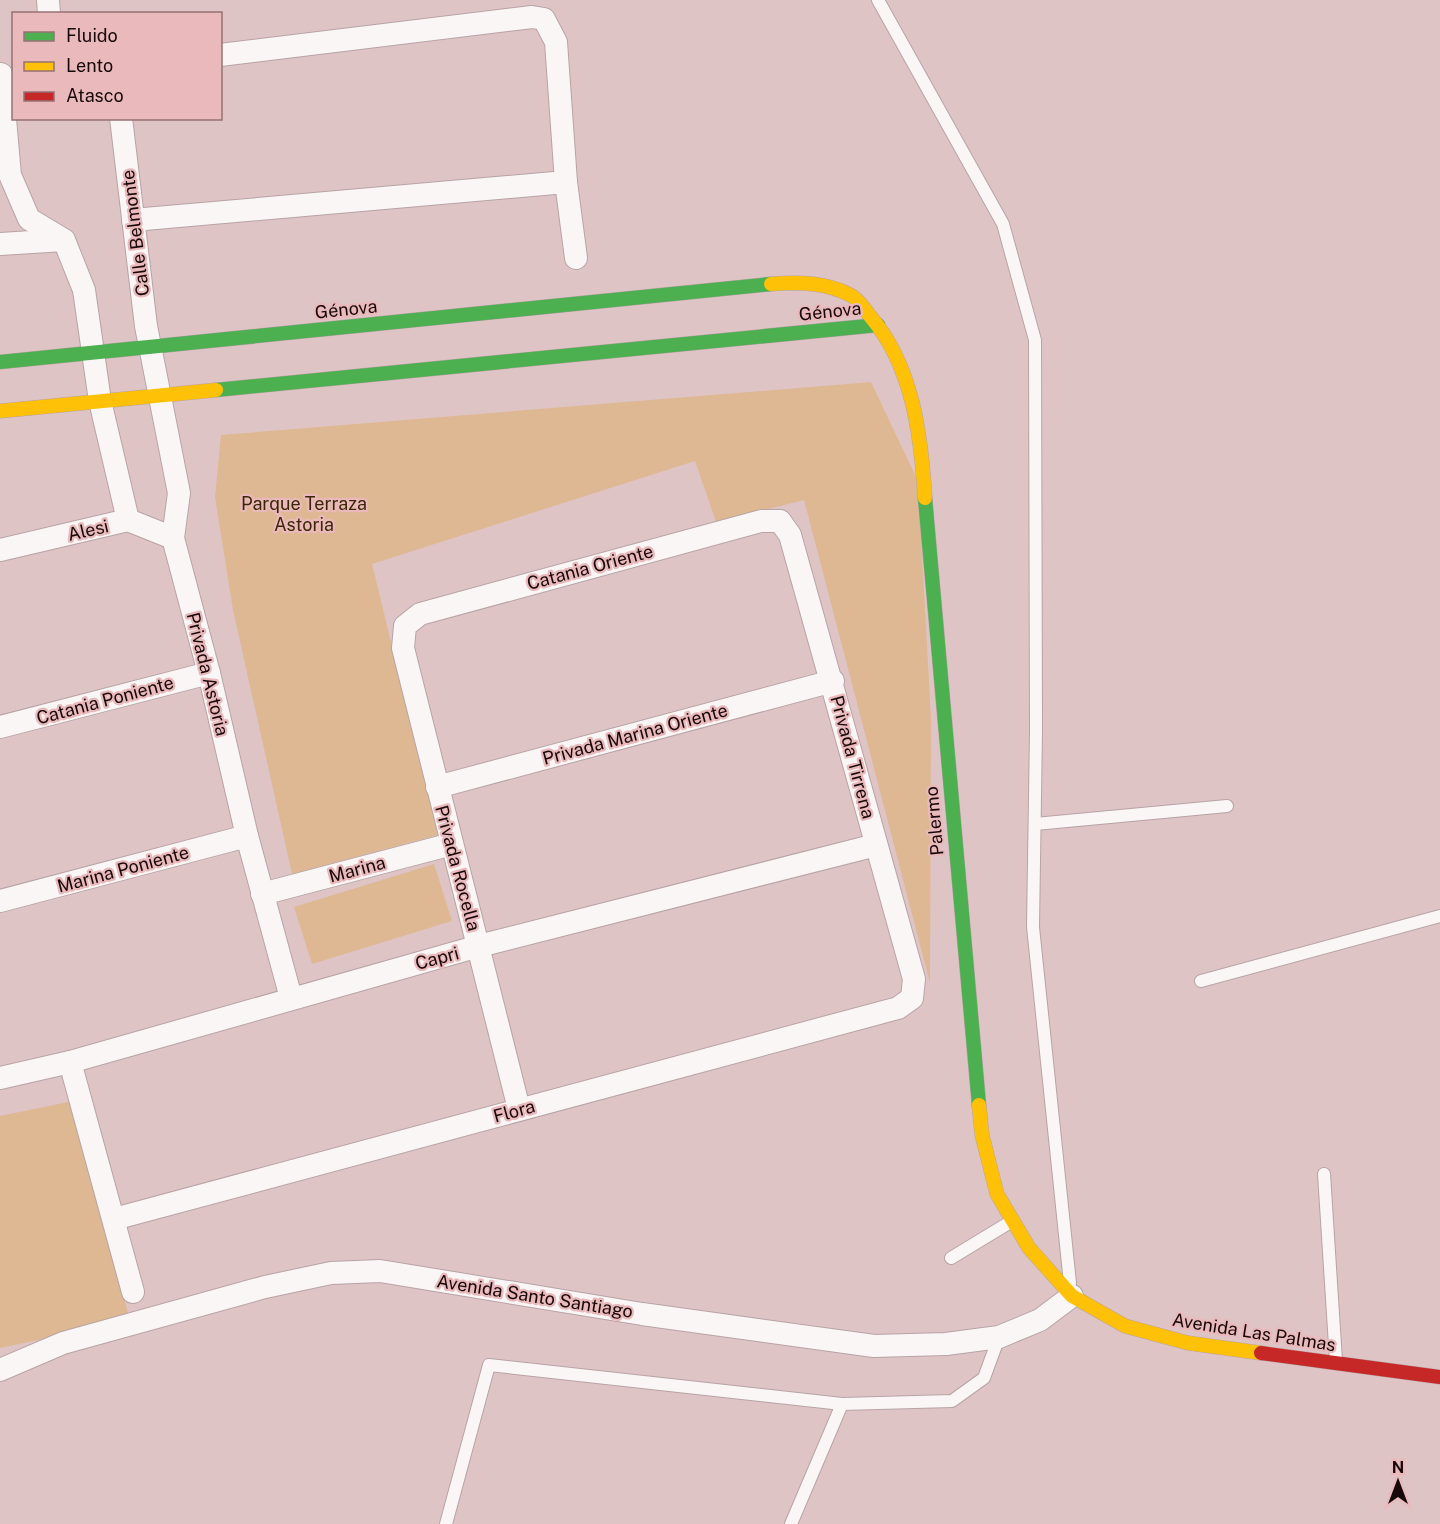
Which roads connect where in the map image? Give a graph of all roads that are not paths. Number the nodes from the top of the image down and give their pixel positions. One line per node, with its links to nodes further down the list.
1 (878, 0): 28 (lane)
2 (544, 10): 3 (street); 6 (street)
3 (222, 55)
4 (5, 73): 8 (street)
5 (121, 120): 7 (street, Calle Belmonte)
6 (566, 182): 7 (street); 10 (street)
7 (133, 220): 12 (street, Calle Belmonte)
8 (64, 240): 9 (street); 13 (street)
9 (0, 244)
10 (576, 258)
11 (878, 325): 12 (street, Génova); 15 (street, Génova); 44 (street, Palermo)
12 (150, 348): 13 (street, Génova); 15 (street, Privada Astoria)
13 (93, 354): 14 (street, Génova); 16 (street)
14 (0, 362)
15 (158, 394): 16 (street, Génova); 20 (street, Privada Astoria)
16 (100, 401): 17 (street, Génova); 18 (street)
17 (0, 411)
18 (128, 520): 20 (street, Alesi); 21 (street, Alesi)
19 (780, 521): 22 (street, Catania Oriente); 24 (street, Privada Tirrena)
20 (173, 538): 23 (street, Privada Astoria)
21 (0, 550)
22 (405, 626): 26 (street, Privada Rocella)
23 (209, 673): 25 (street, Catania Poniente); 29 (street, Privada Astoria)
24 (833, 681): 26 (street, Privada Marina Oriente); 31 (street, Privada Tirrena)
25 (0, 727)
26 (437, 787): 30 (street, Privada Rocella)
27 (1227, 806): 28 (lane)
28 (1035, 824): 47 (lane)
29 (246, 836): 32 (street, Privada Astoria); 33 (street, Marina Poniente)
30 (452, 844): 32 (street, Marina); 35 (street, Privada Rocella)
31 (876, 845): 35 (street, Capri); 38 (street, Privada Tirrena)
32 (262, 894): 37 (street, Privada Astoria)
33 (0, 902)
34 (1440, 916): 36 (lane)
35 (478, 946): 37 (street, Capri); 41 (street, Privada Rocella)
36 (1201, 981)
37 (291, 998): 39 (street, Capri)
38 (912, 998): 41 (street, Flora)
39 (70, 1062): 40 (street, Capri); 43 (street)
40 (0, 1078)
41 (519, 1109): 43 (street, Flora)
42 (1324, 1174): 49 (lane)
43 (114, 1219): 46 (street)
44 (1013, 1221): 45 (lane); 47 (street, Palermo)
45 (951, 1258)
46 (133, 1292)
47 (1071, 1296): 48 (street, Avenida Santo Santiago); 49 (street, Avenida Las Palmas)
48 (999, 1337): 50 (street, Avenida Santo Santiago); 52 (lane)
49 (1336, 1363): 51 (street, Avenida Las Palmas)
50 (0, 1370)
51 (1440, 1377)
52 (842, 1404): 53 (lane); 54 (lane)
53 (446, 1524)
54 (791, 1524)

